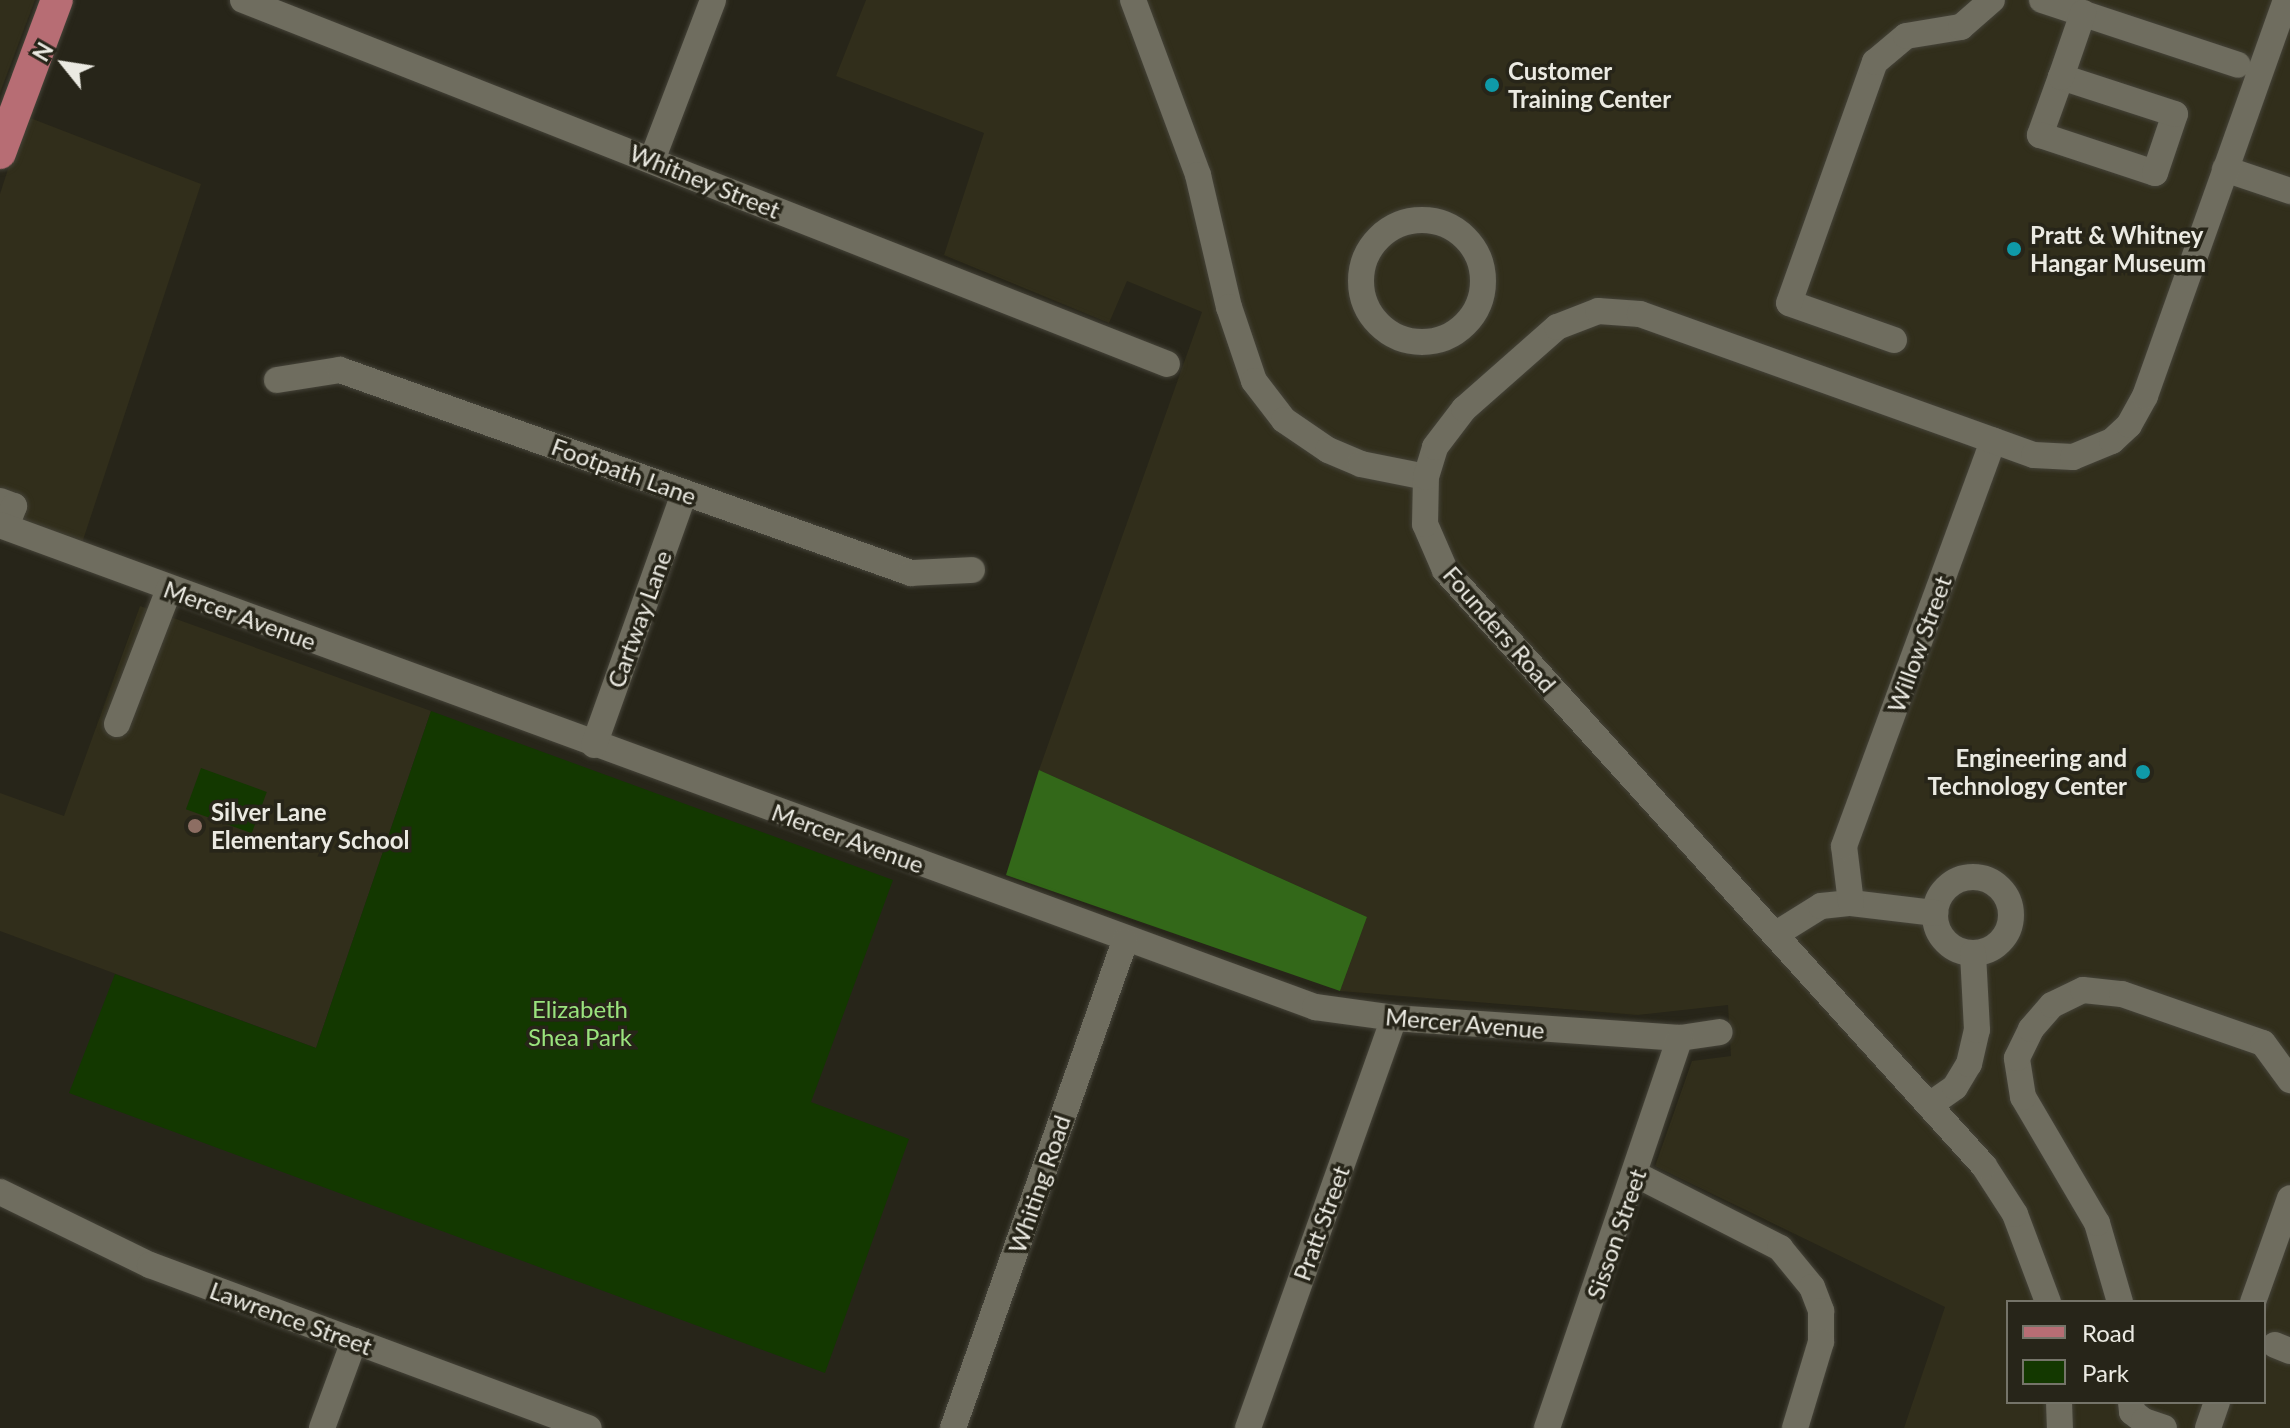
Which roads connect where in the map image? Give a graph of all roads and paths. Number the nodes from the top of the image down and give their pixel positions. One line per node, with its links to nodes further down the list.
1 (57, 0): 11 (main road)
2 (243, 0): 12 (street, Whitney Street)
3 (713, 0): 12 (street)
4 (1133, 0): 20 (street)
5 (1992, 0): 16 (street)
6 (2042, 0): 8 (street)
7 (2286, 0): 13 (street)
8 (2083, 13): 9 (street); 10 (street)
9 (2238, 65)
10 (2061, 77): 10 (street)
11 (0, 153)
12 (652, 160): 17 (street, Whitney Street)
13 (2225, 169): 14 (street); 19 (street)
14 (2290, 191)
15 (1415, 219): 15 (street)
16 (1894, 340)
17 (1167, 364)
18 (277, 380): 21 (street, Footpath Lane)
19 (1993, 440): 20 (street, Founders Road); 28 (street, Willow Street)
20 (1426, 477): 30 (street, Founders Road)
21 (684, 493): 24 (street, Footpath Lane); 27 (street, Cartway Lane)
22 (0, 501): 23 (street)
23 (3, 526): 25 (street, Mercer Avenue)
24 (972, 570)
25 (169, 589): 26 (street); 27 (street, Mercer Avenue)
26 (117, 724)
27 (594, 745): 31 (street, Mercer Avenue)
28 (1851, 903): 29 (street); 30 (street)
29 (1935, 913): 32 (street); 32 (street)
30 (1776, 934): 39 (street)
31 (1125, 941): 33 (street, Mercer Avenue); 52 (street, Whiting Road)
32 (1973, 953): 36 (street)
33 (1394, 1018): 35 (street, Mercer Avenue); 53 (street, Pratt Street)
34 (1720, 1032): 35 (street, Mercer Avenue)
35 (1680, 1038): 40 (street, Sisson Street)
36 (1973, 1047): 37 (street); 39 (street)
37 (2017, 1058): 38 (street); 44 (street)
38 (2290, 1080)
39 (1931, 1104): 43 (street)
40 (1637, 1175): 54 (street, Sisson Street); 55 (street)
41 (0, 1192): 46 (street, Lawrence Street)
42 (2290, 1198): 45 (street)
43 (2047, 1300)
44 (2119, 1300)
45 (2254, 1300)
46 (354, 1341): 50 (street); 51 (street, Lawrence Street)
47 (2059, 1404): 56 (street)
48 (2131, 1404): 57 (street)
49 (2216, 1404): 58 (street)
50 (322, 1428)
51 (589, 1428)
52 (953, 1428)
53 (1248, 1428)
54 (1547, 1428)
55 (1795, 1428)
56 (2060, 1428)
57 (2164, 1428)
58 (2208, 1428)

